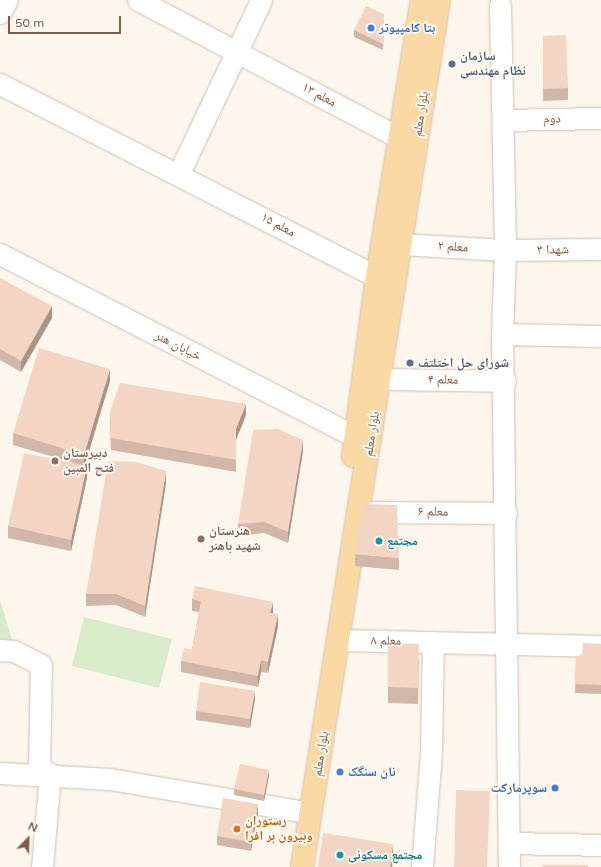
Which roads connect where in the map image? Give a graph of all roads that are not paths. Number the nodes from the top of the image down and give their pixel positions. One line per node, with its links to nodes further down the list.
1 (7, 0): 7 (street)
2 (138, 0): 8 (street, معلم ۱۳)
3 (261, 0): 8 (street)
4 (422, 0): 12 (main road, بلوار معلم)
5 (439, 0): 14 (main road, بلوار معلم)
6 (500, 5): 11 (street)
7 (0, 14)
8 (237, 52): 12 (street, معلم ۱۳); 13 (street)
9 (0, 84): 13 (street, معلم ۱۵)
10 (601, 118): 11 (street, دوم)
11 (503, 120): 16 (street)
12 (400, 138): 18 (main road, بلوار معلم)
13 (179, 173): 18 (street, معلم ۱۵)
14 (400, 244): 16 (street, معلم ۲); 21 (main road, بلوار معلم)
15 (601, 249): 16 (street, شهدا ۳)
16 (505, 250): 19 (street)
17 (0, 254): 23 (street, خیابان هنر)
18 (377, 277): 23 (main road, بلوار معلم)
19 (502, 334): 20 (street); 22 (street)
20 (601, 336)
21 (381, 379): 22 (street, معلم ۴); 24 (main road, بلوار معلم)
22 (505, 381): 25 (street)
23 (356, 437): 33 (main road, بلوار معلم)
24 (359, 512): 25 (street, معلم ۶); 26 (main road, بلوار معلم)
25 (506, 513): 28 (street)
26 (340, 640): 27 (street, معلم ۸); 38 (main road, بلوار معلم)
27 (433, 642): 28 (street, معلم ۸); 39 (street)
28 (507, 644): 29 (street, معلم ۸); 34 (street)
29 (601, 646)
30 (0, 650): 32 (street)
31 (0, 773): 32 (street)
32 (50, 774): 33 (street); 36 (street)
33 (299, 811): 37 (main road, بلوار معلم)
34 (509, 843): 35 (street); 40 (street)
35 (601, 845)
36 (42, 867)
37 (288, 867)
38 (302, 867)
39 (422, 867)
40 (509, 867)

